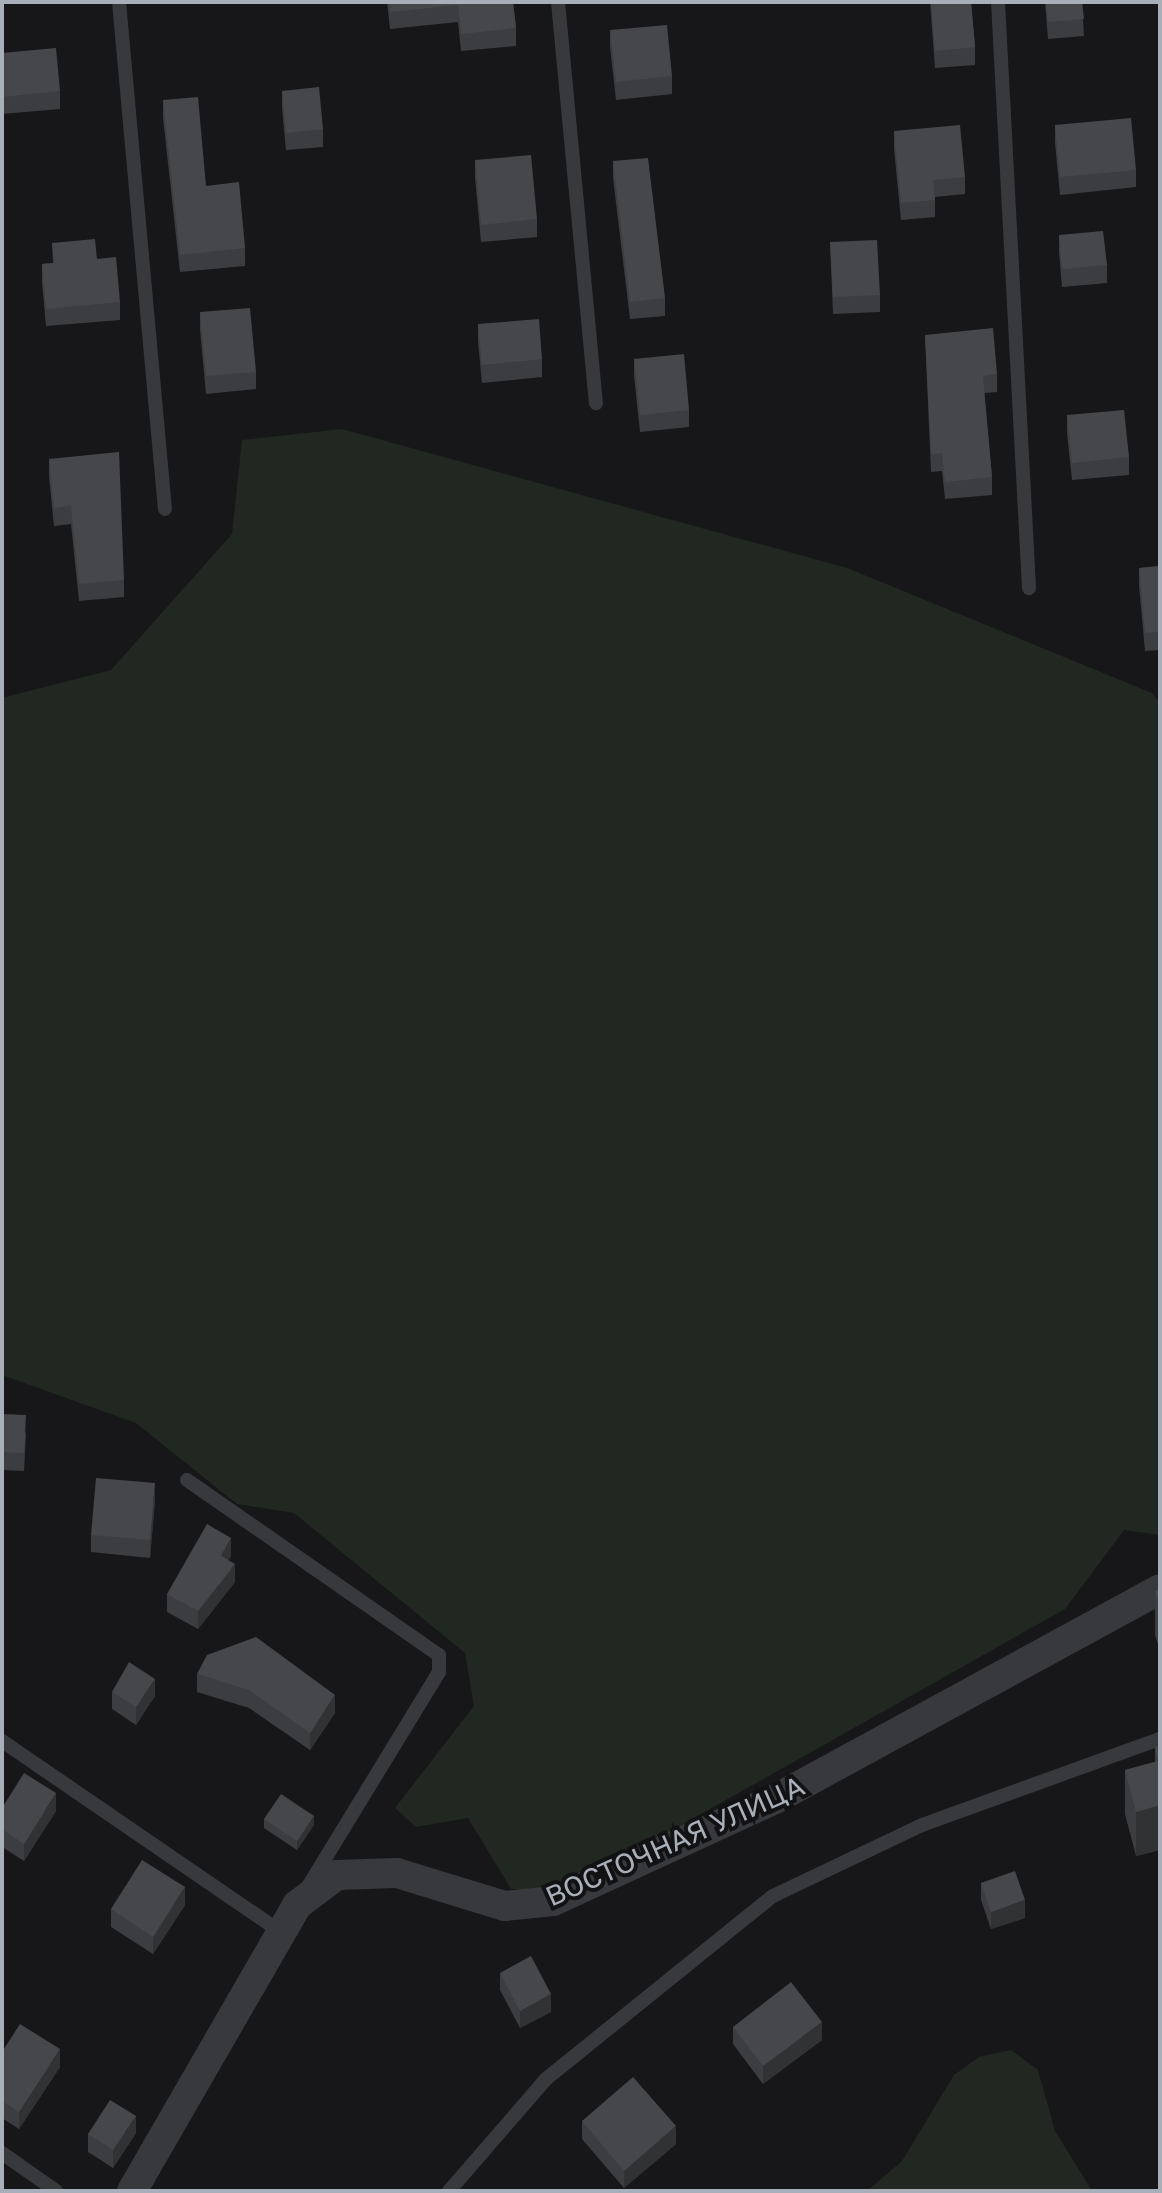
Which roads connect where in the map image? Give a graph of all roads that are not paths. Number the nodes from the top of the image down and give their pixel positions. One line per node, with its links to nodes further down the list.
1 (119, 2): 5 (lane)
2 (558, 2): 4 (lane)
3 (998, 2): 6 (lane)
4 (596, 403)
5 (165, 509)
6 (1029, 588)
7 (187, 1480): 11 (lane)
8 (1160, 1589): 11 (street, ВОСТОЧНАЯ УЛИЦА)
9 (1160, 1739): 16 (lane)
10 (2, 1741): 12 (lane)
11 (297, 1905): 12 (street, ВОСТОЧНАЯ УЛИЦА)
12 (280, 1931): 15 (street, ВОСТОЧНАЯ УЛИЦА)
13 (2, 2153): 14 (lane)
14 (56, 2191)
15 (132, 2191)
16 (449, 2191)

